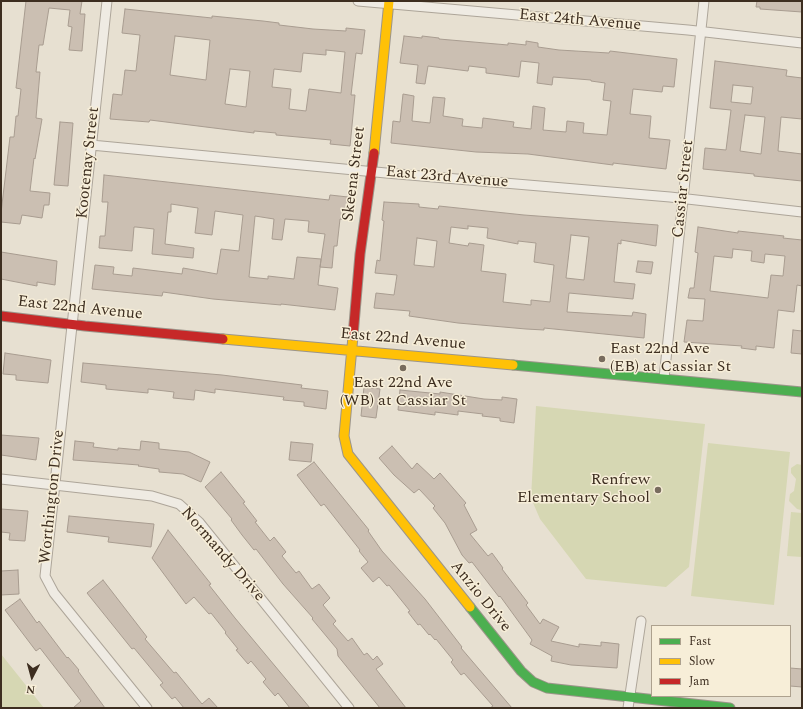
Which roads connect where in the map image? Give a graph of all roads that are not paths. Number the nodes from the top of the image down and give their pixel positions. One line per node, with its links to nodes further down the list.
1 (107, 1): 7 (street, Kootenay Street)
2 (358, 1): 4 (street, East 24th Avenue)
3 (704, 1): 5 (street, Cassiar Street)
4 (389, 2): 5 (street, East 24th Avenue); 8 (street, Skeena Street)
5 (700, 32): 6 (street, East 24th Avenue); 9 (street, Cassiar Street)
6 (802, 43)
7 (91, 144): 8 (street, East 23rd Avenue); 12 (street, Kootenay Street)
8 (372, 171): 9 (street, East 23rd Avenue); 13 (street, Skeena Street)
9 (683, 199): 10 (street, East 23rd Avenue); 14 (street, Cassiar Street)
10 (802, 212)
11 (1, 316): 12 (street, East 22nd Avenue)
12 (72, 324): 13 (street, East 22nd Avenue); 17 (street, Worthington Drive)
13 (352, 350): 14 (street, East 22nd Avenue); 19 (street, Anzio Drive)
14 (664, 378): 15 (street, East 22nd Avenue)
15 (802, 392)
16 (1, 479): 17 (street, Normandy Drive)
17 (54, 485): 20 (street, Worthington Drive); 21 (street, Normandy Drive)
18 (641, 621): 19 (street)
19 (629, 697): 22 (street); 23 (street, Anzio Drive)
20 (147, 708)
21 (349, 708)
22 (628, 708)
23 (730, 708)

